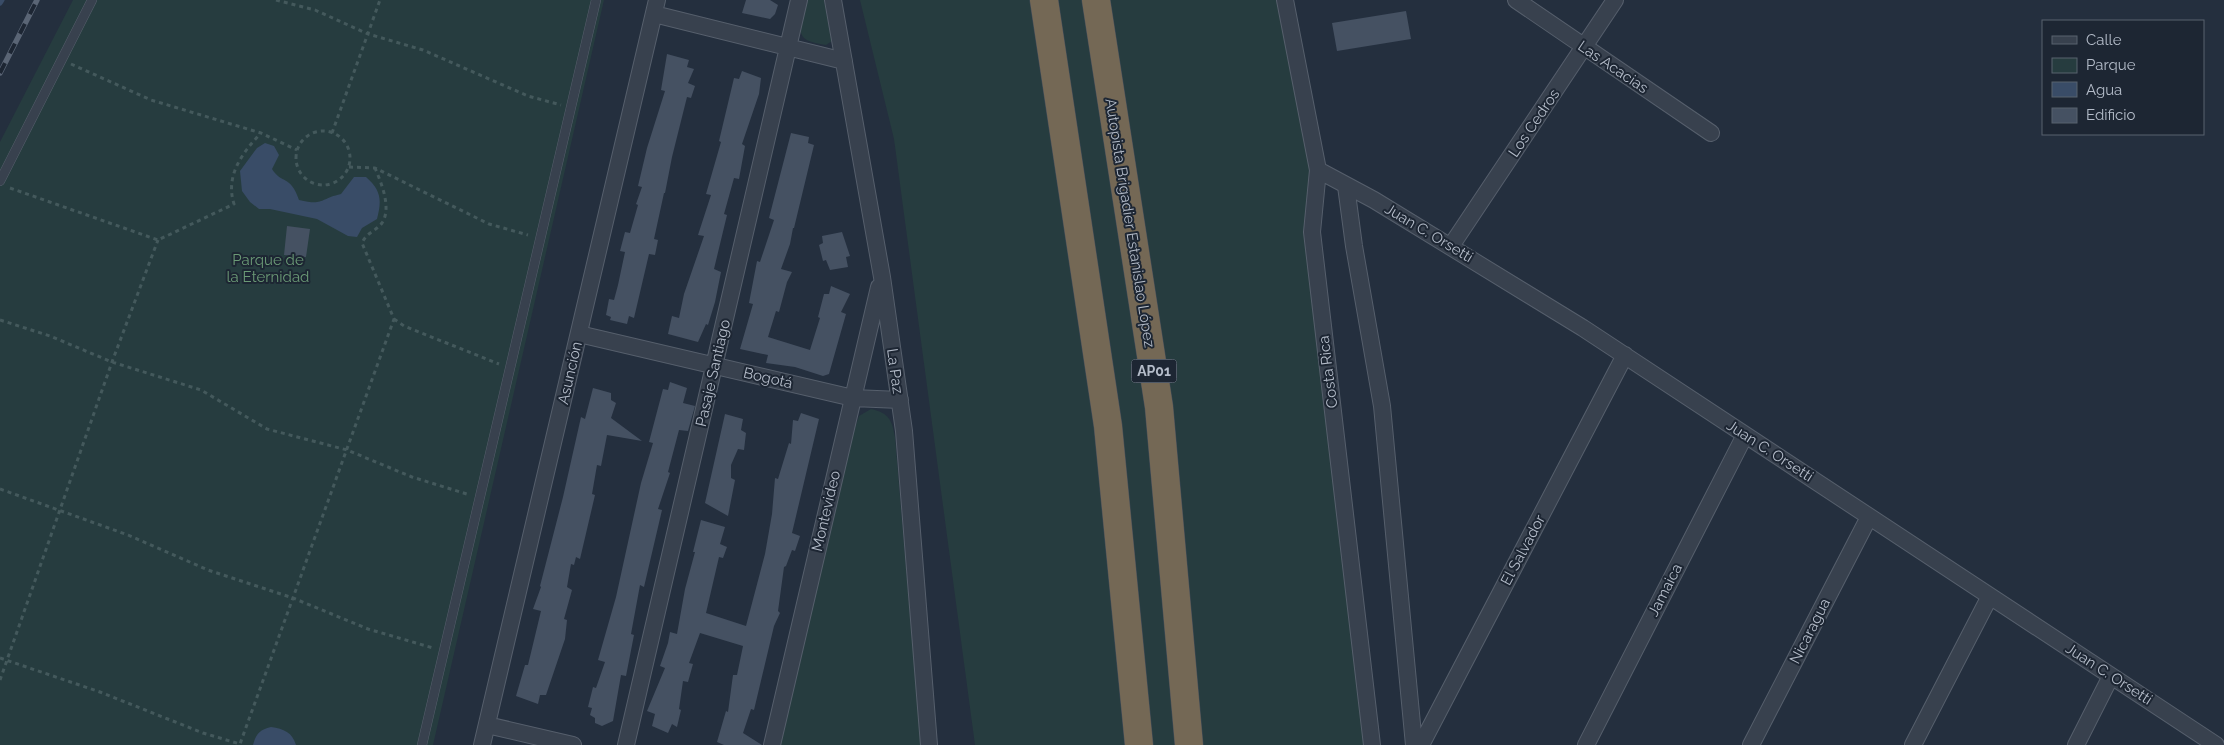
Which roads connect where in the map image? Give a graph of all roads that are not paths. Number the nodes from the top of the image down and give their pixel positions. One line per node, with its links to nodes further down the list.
1 (92, 0): 16 (lane)
2 (596, 0): 30 (lane)
3 (799, 0): 11 (street, Pasaje Santiago)
4 (833, 0): 13 (street, La Paz)
5 (1044, 0): 36 (highway)
6 (1096, 0): 37 (highway, Autopista Brigadier Estanislao López / AP01)
7 (1285, 0): 15 (street, Costa Rica)
8 (1516, 0): 12 (street, Las Acacias)
9 (1615, 0): 12 (street, Los Cedros)
10 (655, 7): 11 (street); 20 (street, Asunción)
11 (788, 47): 13 (street); 22 (street, Pasaje Santiago)
12 (1585, 47): 14 (street, Las Acacias); 18 (street, Los Cedros)
13 (844, 61): 19 (street, La Paz)
14 (1711, 134)
15 (1318, 170): 17 (street, Juan C. Orsetti); 38 (street, Costa Rica)
16 (0, 181)
17 (1346, 186): 18 (street, Juan C. Orsetti); 39 (street)
18 (1451, 246): 21 (street, Juan C. Orsetti)
19 (882, 277): 23 (street, Montevideo); 24 (street, La Paz)
20 (579, 334): 22 (street, Bogotá); 29 (street, Asunción)
21 (1625, 356): 25 (street, Juan C. Orsetti); 40 (street, El Salvador)
22 (715, 366): 23 (street, Bogotá); 33 (street, Pasaje Santiago)
23 (853, 398): 24 (street, Bogotá); 34 (street, Montevideo)
24 (900, 400): 35 (street, La Paz)
25 (1745, 435): 26 (street, Juan C. Orsetti); 41 (street, Jamaica)
26 (1869, 517): 27 (street, Juan C. Orsetti); 42 (street, Nicaragua)
27 (1990, 596): 28 (street, Juan C. Orsetti); 43 (street)
28 (2111, 676): 44 (street); 45 (street, Juan C. Orsetti)
29 (487, 725): 31 (street, Asunción); 32 (street)
30 (422, 745)
31 (482, 745)
32 (573, 745)
33 (626, 745)
34 (772, 745)
35 (929, 745)
36 (1138, 745)
37 (1189, 745)
38 (1372, 745)
39 (1414, 745)
40 (1421, 745)
41 (1586, 745)
42 (1752, 745)
43 (1913, 745)
44 (2076, 745)
45 (2216, 745)

